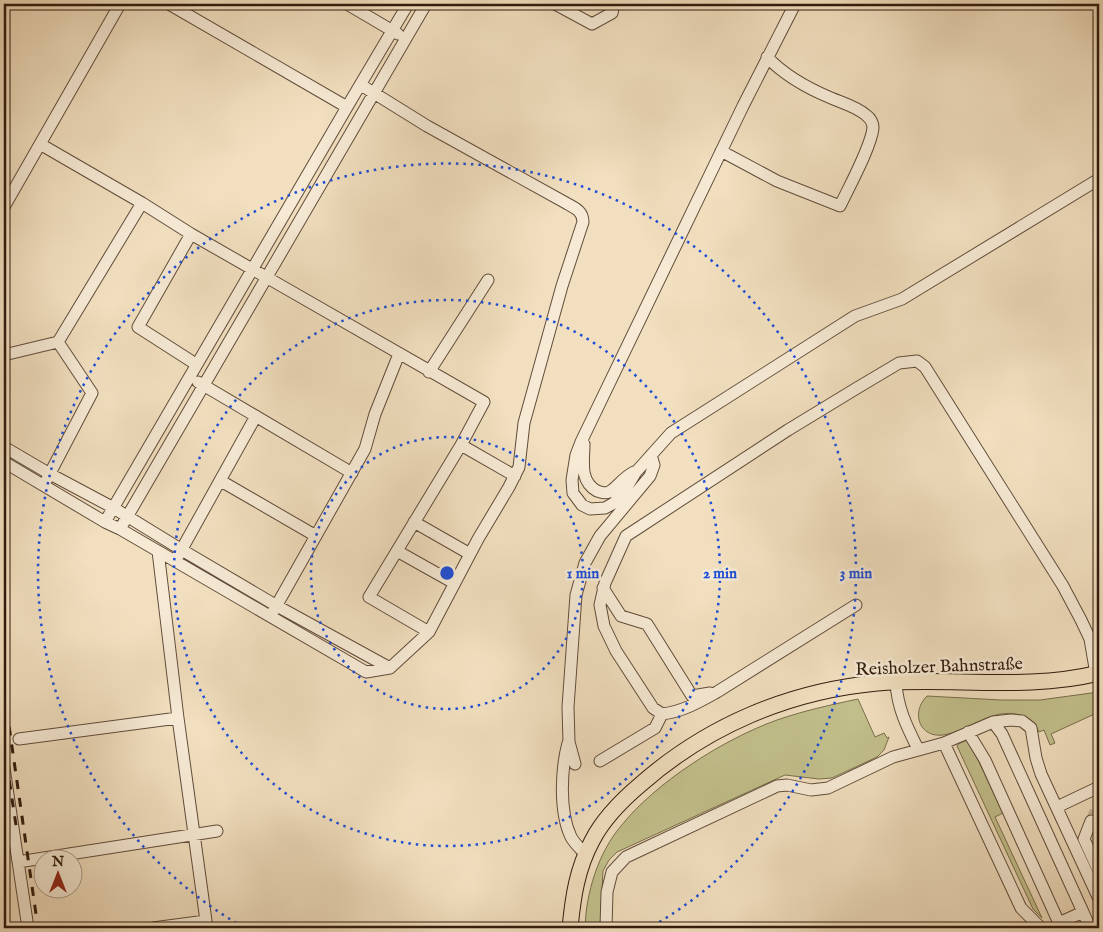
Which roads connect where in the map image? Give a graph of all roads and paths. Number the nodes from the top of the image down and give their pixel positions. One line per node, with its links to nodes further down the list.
1 (120, 4): 15 (lane)
2 (169, 4): 14 (lane)
3 (347, 4): 9 (lane)
4 (408, 4): 9 (lane)
5 (426, 4): 10 (lane)
6 (555, 4): 7 (lane)
7 (614, 4)
8 (795, 4): 11 (lane)
9 (392, 31): 10 (lane); 12 (lane)
10 (405, 39): 13 (lane)
11 (767, 57): 16 (lane); 16 (lane)
12 (361, 84): 13 (lane); 14 (lane)
13 (375, 92): 22 (lane); 40 (lane)
14 (347, 107): 21 (lane)
15 (40, 144): 18 (lane); 19 (lane)
16 (721, 151): 32 (lane)
17 (1099, 179): 35 (lane)
18 (142, 203): 20 (lane); 24 (lane)
19 (4, 208)
20 (191, 234): 21 (lane); 27 (lane)
21 (252, 269): 22 (lane); 29 (lane)
22 (266, 277): 25 (lane); 30 (lane)
23 (488, 280): 28 (lane)
24 (58, 342): 26 (lane); 39 (lane)
25 (399, 354): 28 (lane); 38 (lane)
26 (5, 357)
27 (192, 361)
28 (429, 372): 33 (lane)
29 (190, 378): 30 (lane); 43 (lane)
30 (203, 385): 31 (lane); 44 (lane)
31 (256, 416): 38 (lane); 41 (lane)
32 (584, 435): 37 (lane); 37 (lane)
33 (461, 445): 40 (lane); 46 (lane)
34 (4, 447): 39 (lane)
35 (651, 455): 37 (lane); 69 (lane)
36 (4, 462): 42 (lane)
37 (636, 472)
38 (352, 473): 48 (lane)
39 (50, 474): 42 (lane); 43 (lane)
40 (515, 476): 52 (lane)
41 (221, 481): 48 (lane); 49 (lane)
42 (44, 485): 45 (lane)
43 (112, 507): 44 (lane); 45 (lane)
44 (127, 516): 47 (lane); 49 (lane)
45 (105, 522): 47 (lane)
46 (414, 522): 51 (lane); 52 (lane)
47 (120, 529): 50 (lane)
48 (316, 536): 57 (lane)
49 (182, 550): 53 (lane); 57 (lane)
50 (158, 551): 53 (lane); 65 (lane)
51 (397, 551): 54 (lane); 59 (lane)
52 (470, 554): 54 (lane)
53 (176, 561): 58 (lane)
54 (454, 584): 59 (lane)
55 (604, 588): 61 (lane); 63 (lane); 64 (lane)
56 (856, 605): 63 (lane)
57 (277, 606): 58 (lane); 60 (lane)
58 (270, 616): 60 (lane)
59 (429, 632): 60 (lane)
60 (390, 668)
61 (1098, 674): 62 (main road, Reisholzer Bahnstraße)
62 (896, 682): 71 (lane); 80 (main road, Reisholzer Bahnstraße)
63 (716, 692): 64 (lane)
64 (662, 714): 72 (lane)
65 (178, 718): 68 (lane); 78 (lane)
66 (993, 722): 67 (lane); 76 (lane); 84 (lane)
67 (968, 732): 70 (lane); 84 (lane)
68 (19, 739)
69 (569, 742): 73 (lane); 80 (lane)
70 (944, 743): 71 (lane); 90 (lane)
71 (918, 749): 89 (lane)
72 (600, 761)
73 (575, 764)
74 (4, 768): 81 (lane)
75 (1099, 787): 76 (lane)
76 (1057, 807): 83 (lane)
77 (218, 831): 78 (lane)
78 (194, 835): 81 (lane); 85 (lane)
79 (1099, 835): 82 (lane)
80 (586, 855): 88 (main road, Reisholzer Bahnstraße)
81 (18, 862): 86 (lane)
82 (1099, 872)
83 (1099, 899)
84 (1083, 912): 91 (lane)
85 (206, 925): 87 (lane)
86 (28, 928)
87 (153, 928)
88 (570, 928)
89 (606, 928)
90 (1041, 928)
91 (1090, 928)

